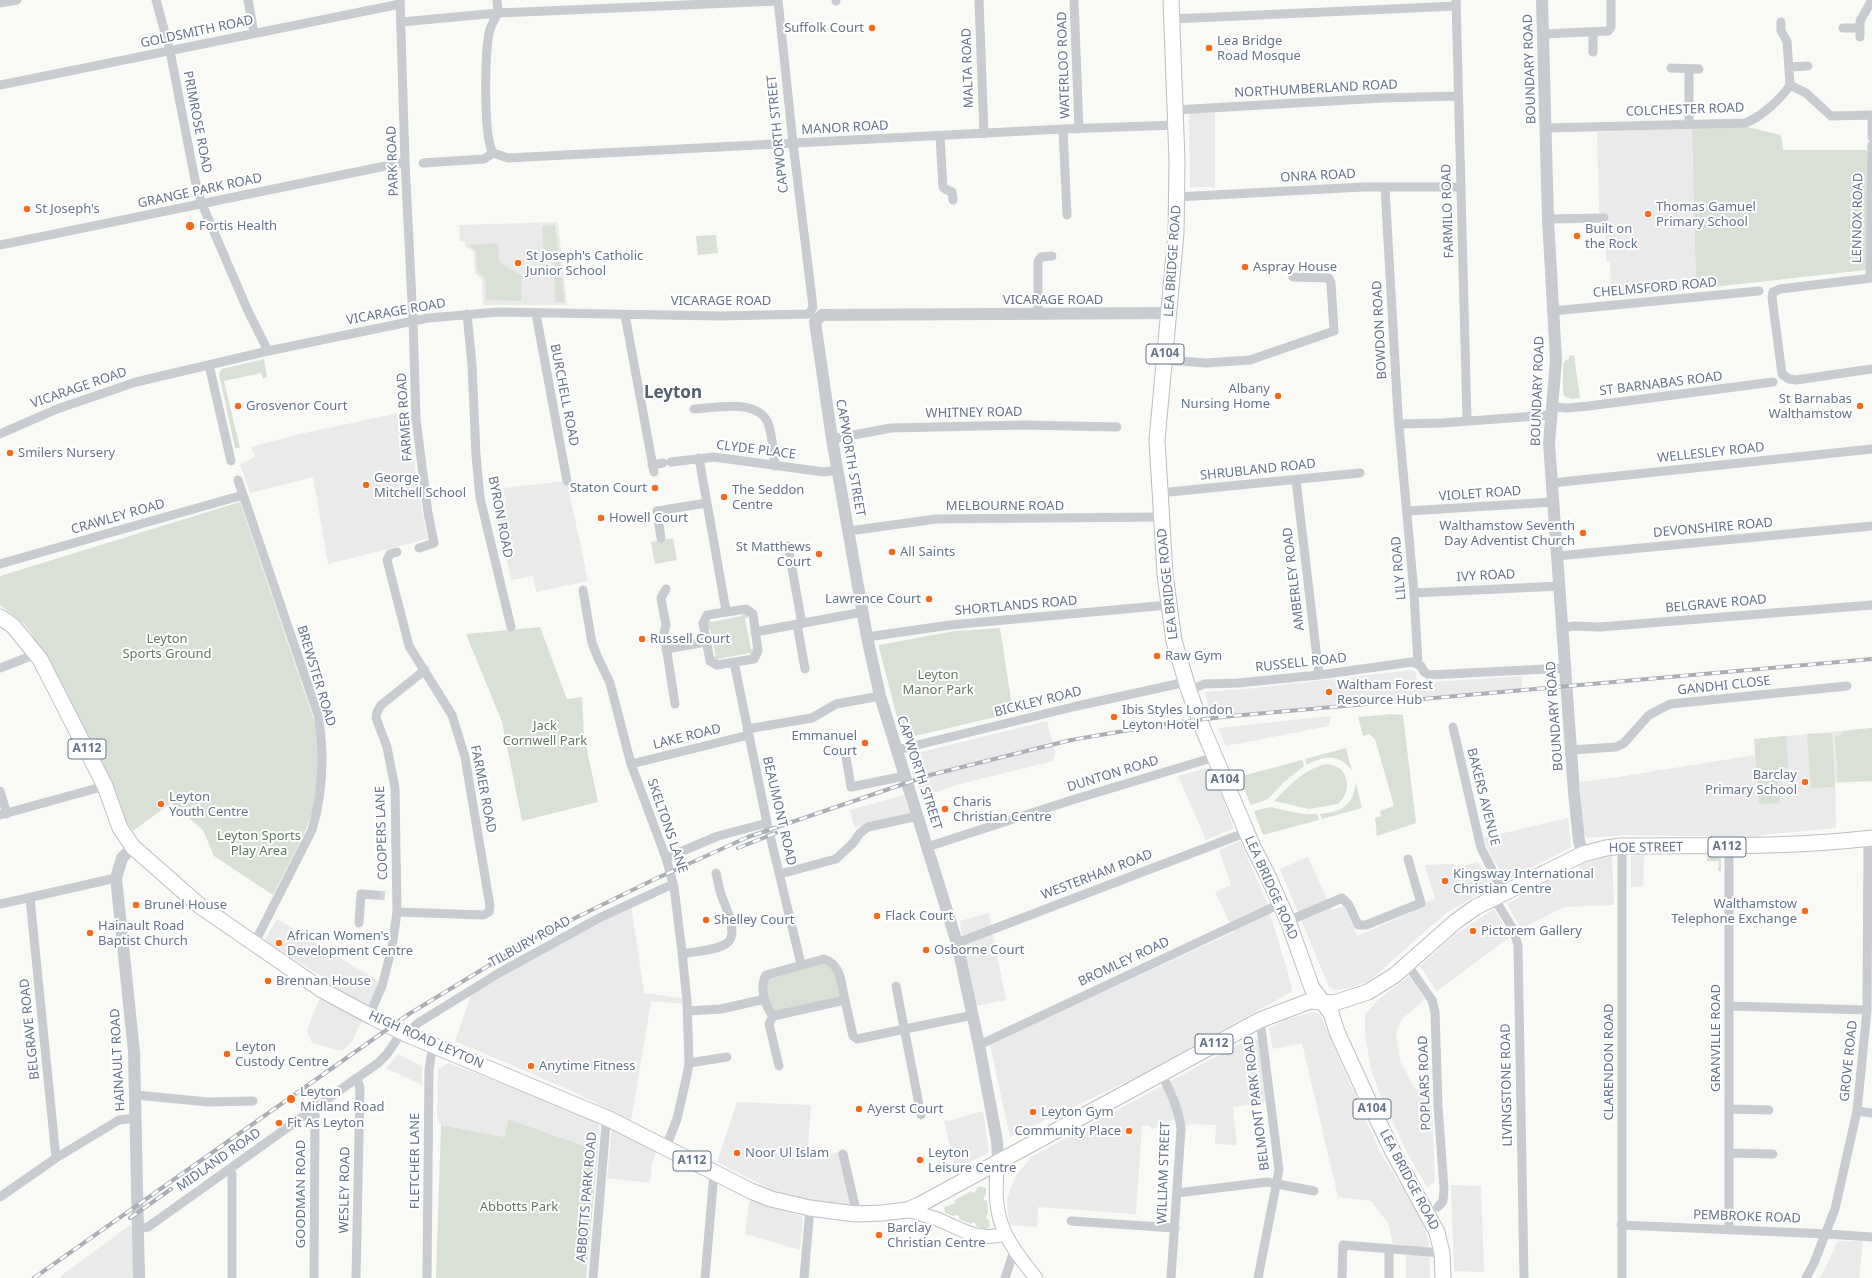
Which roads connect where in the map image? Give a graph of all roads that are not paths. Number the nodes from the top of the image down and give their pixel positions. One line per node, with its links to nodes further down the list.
1 (17, 0): 13 (street)
2 (156, 0): 23 (street, PRIMROSE ROAD)
3 (248, 0): 21 (street)
4 (497, 0): 15 (street)
5 (778, 0): 15 (street); 43 (street, CAPWORTH STREET)
6 (979, 0): 40 (street, MALTA ROAD)
7 (1074, 0): 39 (street, WATERLOO ROAD)
8 (1171, 0): 16 (main road, LEA BRIDGE ROAD / A104)
9 (1542, 0): 22 (street, BOUNDARY ROAD)
10 (1611, 0): 20 (street)
11 (1872, 0): 19 (street)
12 (400, 2): 17 (street, PARK ROAD); 21 (street, GOLDSMITH ROAD)
13 (0, 3)
14 (1456, 3): 16 (street); 32 (street, FARMILO ROAD)
15 (498, 13): 17 (street); 45 (street)
16 (1172, 19): 33 (main road, LEA BRIDGE ROAD / A104)
17 (401, 22): 47 (street, PARK ROAD)
18 (1781, 22): 26 (street)
19 (1843, 28)
20 (1593, 32): 22 (street); 24 (street)
21 (254, 33): 23 (street, GOLDSMITH ROAD)
22 (1543, 34): 37 (street, BOUNDARY ROAD)
23 (170, 51): 30 (street, GOLDSMITH ROAD); 53 (street, PRIMROSE ROAD)
24 (1593, 52)
25 (1808, 66): 26 (street)
26 (1789, 67): 31 (street)
27 (1671, 68): 28 (street)
28 (1689, 68): 29 (street); 35 (street)
29 (1699, 69)
30 (0, 85)
31 (1790, 85): 34 (street); 35 (street, COLCHESTER ROAD)
32 (1458, 96): 33 (street, NORTHUMBERLAND ROAD); 49 (street, FARMILO ROAD)
33 (1175, 110): 36 (main road, LEA BRIDGE ROAD / A104)
34 (1872, 115): 42 (street)
35 (1689, 124): 37 (street, COLCHESTER ROAD)
36 (1176, 125): 39 (street, MANOR ROAD); 51 (main road, LEA BRIDGE ROAD / A104)
37 (1546, 128): 56 (street, BOUNDARY ROAD)
38 (1063, 129): 39 (street, MANOR ROAD); 40 (street, MANOR ROAD); 54 (street)
39 (1079, 129)
40 (984, 134): 41 (street, MANOR ROAD)
41 (940, 136): 43 (street, MANOR ROAD); 52 (street)
42 (1872, 137)
43 (793, 143): 45 (street, MANOR ROAD); 68 (street, CAPWORTH STREET)
44 (1872, 145): 46 (street)
45 (493, 153): 48 (street)
46 (1872, 160): 60 (street, LENNOX ROAD)
47 (405, 162): 53 (street, GRANGE PARK ROAD); 69 (street, PARK ROAD)
48 (423, 163)
49 (1460, 187): 50 (street, ONRA ROAD); 77 (street, FARMILO ROAD)
50 (1385, 188): 51 (street, ONRA ROAD); 78 (street, BOWDON ROAD)
51 (1177, 197): 63 (main road, LEA BRIDGE ROAD / A104)
52 (953, 200)
53 (202, 204): 57 (street, GRANGE PARK ROAD); 70 (street, PRIMROSE ROAD)
54 (1067, 215)
55 (1604, 218): 56 (street)
56 (1548, 220): 62 (street, BOUNDARY ROAD)
57 (0, 245)
58 (1052, 256): 66 (street)
59 (1292, 277): 71 (street)
60 (1871, 278): 73 (street)
61 (1759, 292): 62 (street, CHELMSFORD ROAD)
62 (1553, 311): 76 (street, BOUNDARY ROAD)
63 (1170, 313): 66 (street, VICARAGE ROAD); 71 (main road, LEA BRIDGE ROAD / A104)
64 (467, 314): 65 (street, VICARAGE ROAD); 69 (street, VICARAGE ROAD); 117 (street, BYRON ROAD)
65 (536, 314): 67 (street, VICARAGE ROAD); 91 (street, BURCHELL ROAD)
66 (1038, 314): 68 (street, VICARAGE ROAD)
67 (626, 315): 68 (street, VICARAGE ROAD); 83 (street, CLYDE PLACE)
68 (814, 316): 81 (street, CAPWORTH STREET)
69 (413, 320): 70 (street, VICARAGE ROAD); 103 (street, FARMER ROAD)
70 (268, 351): 72 (street, VICARAGE ROAD)
71 (1165, 360): 93 (main road, LEA BRIDGE ROAD / A104)
72 (209, 366): 80 (street, VICARAGE ROAD); 84 (street)
73 (1872, 369)
74 (1773, 382): 76 (street, ST BARNABAS ROAD)
75 (694, 409): 85 (street)
76 (1552, 411): 77 (street, ST BARNABAS ROAD); 92 (street, BOUNDARY ROAD)
77 (1467, 420): 78 (street, ST BARNABAS ROAD)
78 (1399, 424): 87 (street, BOWDON ROAD)
79 (1117, 427): 81 (street, WHITNEY ROAD)
80 (0, 434)
81 (832, 439): 86 (street, CAPWORTH STREET)
82 (1872, 449): 92 (street, WELLESLEY ROAD)
83 (699, 458): 85 (street, CLYDE PLACE); 96 (street)
84 (231, 461)
85 (775, 466): 86 (street, CLYDE PLACE)
86 (838, 470): 100 (street, CAPWORTH STREET)
87 (1404, 471): 97 (street, LILY ROAD)
88 (1360, 473): 90 (street, SHRUBLAND ROAD)
89 (238, 480): 94 (street, BREWSTER ROAD)
90 (1296, 480): 93 (street, SHRUBLAND ROAD); 130 (street, AMBERLEY ROAD)
91 (567, 481)
92 (1552, 483): 95 (street, BOUNDARY ROAD)
93 (1159, 493): 98 (main road, LEA BRIDGE ROAD / A104)
94 (243, 495): 106 (street, CRAWLEY ROAD); 169 (street, BREWSTER ROAD)
95 (1553, 502): 97 (street, VIOLET ROAD); 105 (street, BOUNDARY ROAD)
96 (707, 503): 101 (street); 113 (street)
97 (1408, 511): 110 (street, LILY ROAD)
98 (1161, 517): 100 (street, MELBOURNE ROAD); 111 (main road, LEA BRIDGE ROAD / A104)
99 (1872, 526): 105 (street, DEVONSHIRE ROAD)
100 (849, 531): 114 (street, CAPWORTH STREET)
101 (661, 538)
102 (788, 546): 116 (street)
103 (419, 548)
104 (397, 552): 129 (street, FARMER ROAD)
105 (1557, 556): 107 (street, BOUNDARY ROAD)
106 (0, 564)
107 (1560, 586): 110 (street, IVY ROAD); 118 (street, BOUNDARY ROAD)
108 (666, 589): 122 (street)
109 (583, 590): 141 (street, SKELTONS LANE)
110 (1414, 593): 125 (street, LILY ROAD)
111 (1168, 605): 120 (street, SHORTLANDS ROAD); 131 (main road, LEA BRIDGE ROAD / A104)
112 (1872, 605): 118 (street, BELGRAVE ROAD)
113 (726, 611): 119 (street); 121 (street)
114 (863, 612): 116 (street); 120 (street, CAPWORTH STREET)
115 (0, 617): 123 (main road, HIGH ROAD LEYTON / A112)
116 (800, 624): 119 (street); 128 (street)
117 (511, 628)
118 (1562, 628): 127 (street, BOUNDARY ROAD)
119 (756, 632): 124 (street)
120 (867, 637): 133 (street, CAPWORTH STREET)
121 (706, 642): 122 (street); 124 (street)
122 (666, 649): 134 (street)
123 (36, 654): 126 (street); 143 (main road, HIGH ROAD LEYTON / A112)
124 (734, 662): 136 (street, BEAUMONT ROAD)
125 (1418, 664): 127 (street); 130 (street, RUSSELL ROAD)
126 (0, 668)
127 (1565, 668): 138 (street, BOUNDARY ROAD)
128 (805, 669)
129 (425, 670): 166 (street, COOPERS LANE); 166 (street, FARMER ROAD)
130 (1318, 675): 131 (street, RUSSELL ROAD)
131 (1187, 686): 137 (street, BICKLEY ROAD); 140 (main road, LEA BRIDGE ROAD / A104)
132 (1847, 686): 138 (street, GANDHI CLOSE)
133 (880, 696): 136 (street, LAKE ROAD); 137 (street, CAPWORTH STREET)
134 (675, 704)
135 (1453, 727): 162 (street, BAKERS AVENUE)
136 (748, 732): 141 (street, LAKE ROAD); 147 (street, BEAUMONT ROAD)
137 (897, 750): 142 (street, CAPWORTH STREET)
138 (1571, 750): 154 (street, BOUNDARY ROAD)
139 (845, 751): 142 (street)
140 (1215, 756): 148 (main road, LEA BRIDGE ROAD / A104); 152 (street, DUNTON ROAD)
141 (631, 764): 155 (street, SKELTONS LANE)
142 (905, 776): 146 (street, CAPWORTH STREET)
143 (105, 786): 145 (street); 151 (main road, HIGH ROAD LEYTON / A112)
144 (0, 791): 145 (street)
145 (4, 814)
146 (918, 816): 152 (street, CAPWORTH STREET); 158 (street)
147 (767, 823): 155 (street); 158 (street, BEAUMONT ROAD)
148 (1246, 832): 165 (main road, LEA BRIDGE ROAD / A104); 170 (street, WESTERHAM ROAD)
149 (1870, 838): 153 (main road, HOE STREET / A112); 179 (street, GROVE ROAD)
150 (1622, 846): 153 (main road, HOE STREET / A112); 154 (main road, HOE STREET / A112); 223 (street, CLARENDON ROAD)
151 (133, 847): 159 (street, HAINAULT ROAD); 169 (main road, HIGH ROAD LEYTON / A112)
152 (927, 847): 170 (street, CAPWORTH STREET)
153 (1729, 847): 178 (street, GRANVILLE ROAD)
154 (1583, 854): 162 (main road, HOE STREET / A112)
155 (666, 858): 160 (street, SKELTONS LANE)
156 (1408, 859): 167 (street)
157 (716, 873): 171 (street)
158 (780, 874): 172 (street, BEAUMONT ROAD)
159 (116, 878): 163 (street); 194 (street, HAINAULT ROAD)
160 (673, 884): 171 (street, SKELTONS LANE); 186 (street, TILBURY ROAD)
161 (376, 895): 168 (street)
162 (1499, 895): 173 (main road, HOE STREET / A112); 248 (street, LIVINGSTONE ROAD)
163 (30, 898): 164 (street); 208 (street, BELGRAVE ROAD)
164 (0, 904)
165 (1280, 904): 167 (main road, LEA BRIDGE ROAD / A104); 187 (street, BROMLEY ROAD)
166 (397, 912): 182 (street, COOPERS LANE)
167 (1288, 921): 177 (main road, LEA BRIDGE ROAD / A104)
168 (359, 923)
169 (254, 944): 182 (main road, HIGH ROAD LEYTON / A112)
170 (957, 944): 181 (street, CAPWORTH STREET)
171 (682, 954): 180 (street, SKELTONS LANE)
172 (801, 964): 175 (street); 176 (street)
173 (1407, 964): 177 (main road, HOE STREET / A112); 217 (street, POPLARS ROAD)
174 (896, 986): 185 (street)
175 (765, 998): 180 (street); 183 (street)
176 (845, 1000): 183 (street); 185 (street)
177 (1321, 1001): 184 (main road, A112); 232 (main road, LEA BRIDGE ROAD / A104)
178 (1729, 1006): 179 (street); 197 (street, GRANVILLE ROAD)
179 (1867, 1010): 199 (street, GROVE ROAD)
180 (687, 1011): 190 (street, SKELTONS LANE)
181 (973, 1015): 185 (street); 187 (street, CAPWORTH STREET)
182 (369, 1016): 186 (main road, HIGH ROAD LEYTON / A112)
183 (773, 1016): 191 (street)
184 (1260, 1020): 192 (main road, A112); 212 (street, BELMONT PARK ROAD)
185 (904, 1030): 201 (street)
186 (404, 1033): 188 (main road, HIGH ROAD LEYTON / A112); 193 (street, MIDLAND ROAD)
187 (979, 1044): 209 (street, CAPWORTH STREET)
188 (437, 1047): 203 (main road, HIGH ROAD LEYTON / A112); 237 (street, FLETCHER LANE)
189 (727, 1058): 190 (street)
190 (688, 1063): 204 (street, SKELTONS LANE)
191 (779, 1066)
192 (1161, 1073): 209 (main road, A112); 214 (street, WILLIAM STREET)
193 (356, 1079): 196 (street, MIDLAND ROAD); 236 (street, WESLEY ROAD)
194 (136, 1095): 195 (street); 202 (street, HAINAULT ROAD)
195 (253, 1101)
196 (312, 1110): 210 (street, MIDLAND ROAD); 235 (street, GOODMAN ROAD)
197 (1729, 1110): 198 (street); 205 (street, GRANVILLE ROAD)
198 (1769, 1110)
199 (1857, 1111): 200 (street); 228 (street, GROVE ROAD)
200 (1872, 1113)
201 (921, 1115)
202 (135, 1118): 208 (street); 224 (street, HAINAULT ROAD)
203 (609, 1118): 204 (main road, HIGH ROAD LEYTON / A112); 238 (street, ABBOTTS PARK ROAD)
204 (666, 1147): 211 (main road, HIGH ROAD LEYTON / A112)
205 (1730, 1153): 207 (street); 226 (street, GRANVILLE ROAD)
206 (843, 1154): 220 (street)
207 (1773, 1154)
208 (56, 1158): 215 (street)
209 (998, 1161): 216 (main road, HIGH ROAD LEYTON / A112); 227 (main road)
210 (229, 1169): 224 (street, MIDLAND ROAD); 234 (street)
211 (714, 1173): 218 (main road, HIGH ROAD LEYTON / A112); 239 (street)
212 (1278, 1184): 213 (street); 214 (street); 244 (street, BELMONT PARK ROAD)
213 (1314, 1192)
214 (1177, 1193): 225 (street, WILLIAM STREET)
215 (0, 1197)
216 (931, 1199): 219 (main road, HIGH ROAD LEYTON / A112); 221 (main road)
217 (1438, 1207)
218 (810, 1208): 220 (main road, HIGH ROAD LEYTON / A112); 240 (street)
219 (907, 1210): 220 (main road, HIGH ROAD LEYTON / A112); 221 (main road)
220 (855, 1214)
221 (936, 1219): 227 (main road)
222 (1071, 1221): 225 (street)
223 (1621, 1224): 226 (street, PEMBROKE ROAD); 249 (street, CLARENDON ROAD)
224 (139, 1228): 233 (street, HAINAULT ROAD)
225 (1174, 1228): 243 (street, WILLIAM STREET)
226 (1729, 1229): 228 (street, PEMBROKE ROAD)
227 (1005, 1234): 231 (main road)
228 (1827, 1234): 229 (street, PEMBROKE ROAD); 250 (street, GROVE ROAD)
229 (1872, 1237)
230 (1389, 1250): 232 (street); 245 (street); 246 (street)
231 (1014, 1251): 241 (street); 242 (main road)
232 (1442, 1253): 247 (main road, LEA BRIDGE ROAD / A104)
233 (139, 1278)
234 (232, 1278)
235 (314, 1278)
236 (356, 1278)
237 (427, 1278)
238 (594, 1278)
239 (705, 1278)
240 (804, 1278)
241 (1005, 1278)
242 (1036, 1278)
243 (1171, 1278)
244 (1258, 1278)
245 (1342, 1278)
246 (1389, 1278)
247 (1443, 1278)
248 (1524, 1278)
249 (1622, 1278)
250 (1806, 1278)

